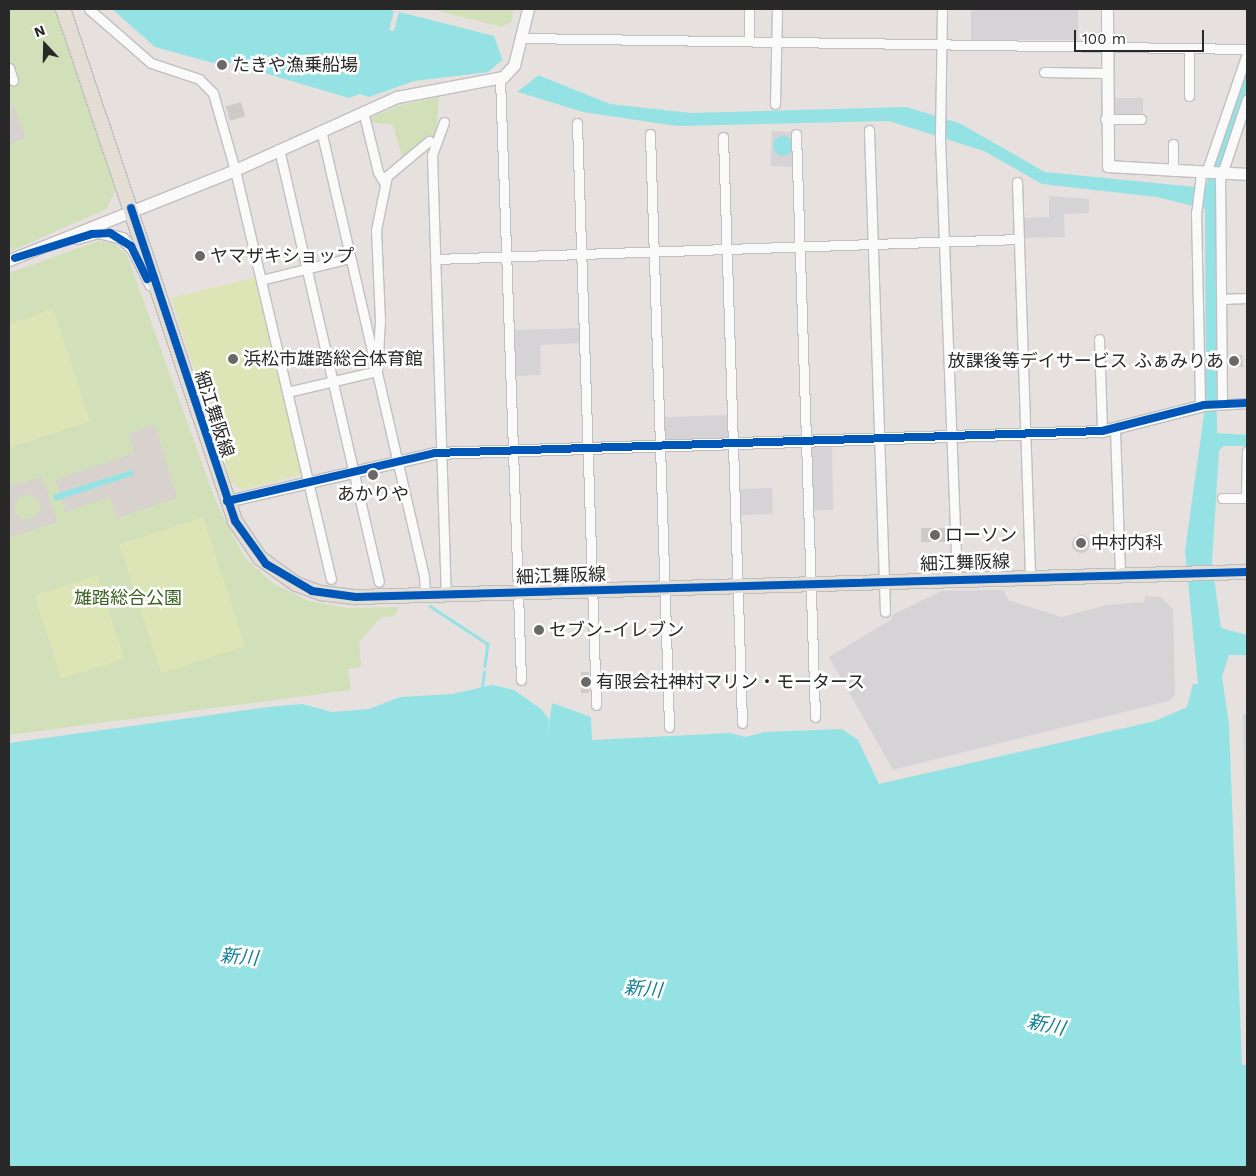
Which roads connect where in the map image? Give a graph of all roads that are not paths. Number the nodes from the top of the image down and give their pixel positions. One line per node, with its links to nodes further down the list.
1 (63, 9): 42 (main road, 細江舞阪線)
2 (89, 9): 36 (street)
3 (528, 9): 8 (street)
4 (749, 9): 9 (street)
5 (777, 9): 10 (street)
6 (942, 9): 11 (street)
7 (1107, 9): 12 (street)
8 (522, 38): 9 (street); 19 (street)
9 (749, 41): 10 (street)
10 (776, 42): 11 (street); 22 (street)
11 (941, 44): 12 (street); 44 (street)
12 (1106, 47): 13 (street); 17 (street)
13 (1189, 48): 14 (street); 20 (street)
14 (1247, 51): 38 (street)
15 (9, 68): 18 (street)
16 (1044, 72): 17 (street)
17 (1106, 73): 24 (street)
18 (13, 80)
19 (502, 82): 23 (street); 50 (street)
20 (1189, 96)
21 (1247, 100): 38 (street)
22 (775, 104)
23 (363, 111): 28 (street); 41 (street)
24 (1106, 119): 25 (street); 37 (street)
25 (1141, 119)
26 (444, 122): 53 (street)
27 (577, 123): 49 (street)
28 (321, 130): 35 (street); 51 (street)
29 (869, 130): 45 (street)
30 (650, 134): 48 (street)
31 (796, 134): 46 (street)
32 (723, 137): 47 (street)
33 (429, 141): 41 (street)
34 (1173, 144): 37 (street)
35 (280, 149): 36 (street); 54 (street)
36 (235, 170): 42 (street); 55 (street)
37 (1173, 172): 38 (street)
38 (1212, 173): 39 (street); 57 (street); 65 (street)
39 (1247, 174)
40 (1017, 182): 43 (street)
41 (385, 184): 60 (street)
42 (132, 208): 52 (street); 58 (main road, 細江舞阪線)
43 (1019, 239): 44 (street); 68 (street)
44 (946, 242): 45 (street); 69 (street)
45 (873, 244): 46 (street); 70 (street)
46 (800, 246): 47 (street); 71 (street)
47 (727, 249): 48 (street); 72 (street)
48 (654, 251): 49 (street); 73 (street)
49 (581, 254): 50 (street); 74 (street)
50 (508, 256): 53 (street); 75 (street)
51 (350, 258): 54 (street); 60 (street)
52 (12, 259): 58 (street)
53 (435, 259): 77 (street)
54 (307, 268): 55 (street); 61 (street)
55 (261, 280): 62 (street)
56 (1247, 298): 57 (street)
57 (1221, 299): 64 (street)
58 (168, 324): 83 (main road, 細江舞阪線)
59 (1100, 339): 67 (street)
60 (376, 371): 61 (street); 78 (street)
61 (332, 382): 62 (street); 79 (street)
62 (287, 392): 80 (street)
63 (1247, 403): 64 (street)
64 (1220, 404): 65 (street)
65 (1202, 406): 66 (street)
66 (1115, 430): 67 (street); 85 (street)
67 (1102, 431): 68 (street)
68 (1025, 433): 69 (street); 86 (street)
69 (952, 436): 70 (street); 87 (street)
70 (879, 438): 71 (street); 89 (street)
71 (806, 440): 72 (street); 91 (street)
72 (733, 442): 73 (street); 92 (street)
73 (660, 445): 74 (street); 93 (street)
74 (587, 448): 75 (street); 94 (street)
75 (514, 450): 77 (street); 95 (street)
76 (1247, 451): 82 (street)
77 (441, 452): 78 (street); 96 (street)
78 (397, 460): 79 (street); 97 (street)
79 (352, 470): 80 (street); 90 (street)
80 (308, 480): 83 (street); 88 (street)
81 (1222, 498): 82 (street)
82 (1247, 498)
83 (227, 501): 97 (main road, 細江舞阪線)
84 (1247, 572): 85 (main road, 細江舞阪線)
85 (1120, 573): 86 (main road, 細江舞阪線)
86 (1030, 576): 87 (main road, 細江舞阪線)
87 (957, 578): 89 (main road, 細江舞阪線)
88 (331, 579)
89 (884, 581): 91 (main road, 細江舞阪線); 98 (street)
90 (379, 582)
91 (811, 583): 92 (main road, 細江舞阪線); 101 (street)
92 (738, 585): 93 (main road, 細江舞阪線); 102 (street)
93 (665, 588): 94 (main road, 細江舞阪線); 103 (street)
94 (592, 590): 95 (main road, 細江舞阪線); 100 (street)
95 (518, 592): 96 (main road, 細江舞阪線); 99 (street)
96 (446, 594): 97 (main road, 細江舞阪線)
97 (425, 595)
98 (885, 612)
99 (521, 680)
100 (596, 705)
101 (815, 717)
102 (742, 724)
103 (669, 727)

